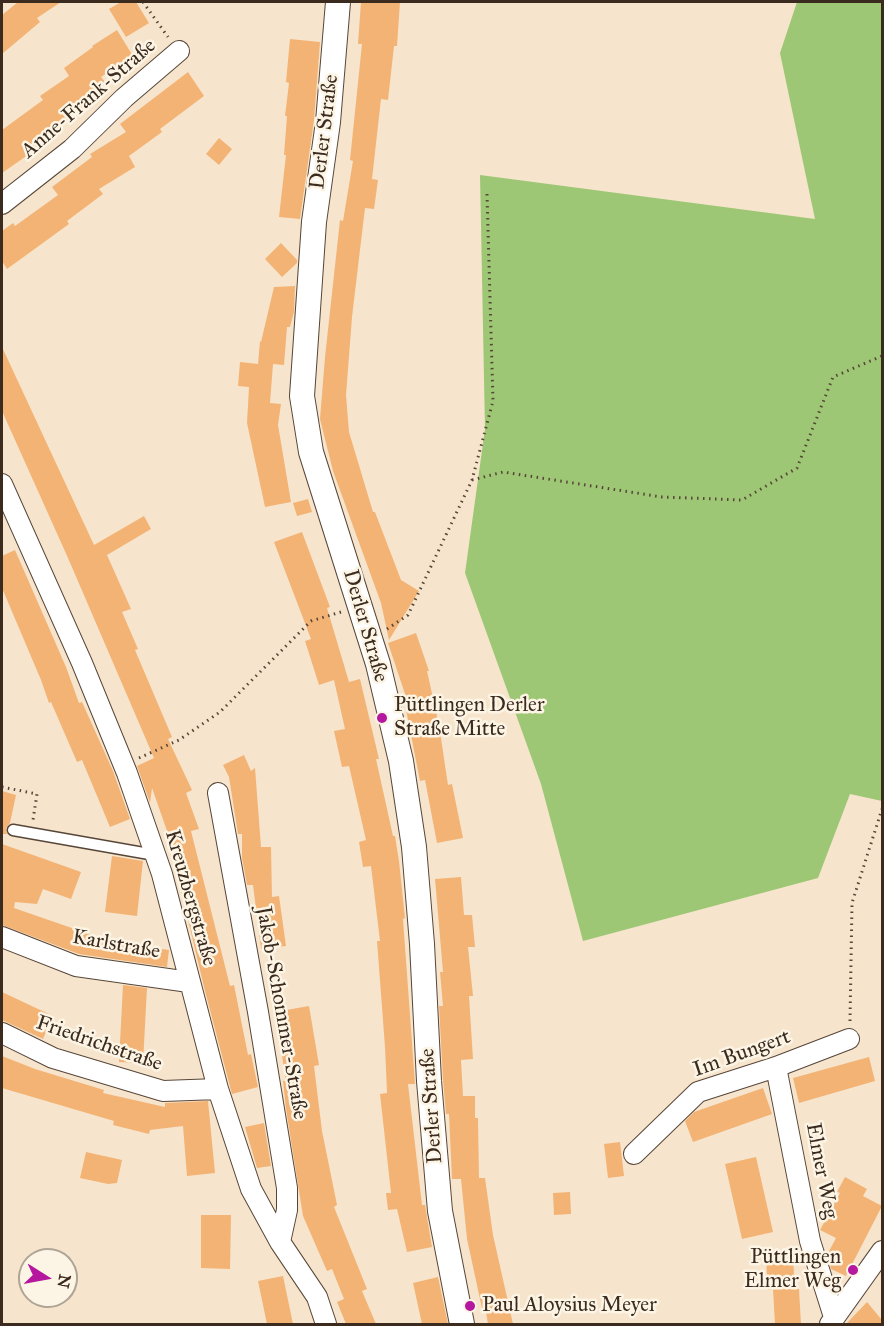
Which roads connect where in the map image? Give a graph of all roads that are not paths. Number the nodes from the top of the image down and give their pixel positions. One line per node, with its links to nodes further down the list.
1 (338, 2): 19 (street, Derler Straße)
2 (179, 51): 3 (street, Anne-Frank-Straße)
3 (2, 204)
4 (2, 484): 7 (street, Kreuzbergstraße)
5 (218, 793): 15 (street, Jakob-Schommer-Straße)
6 (12, 830): 7 (lane)
7 (155, 855): 9 (street, Kreuzbergstraße)
8 (2, 937): 9 (street, Karlstraße)
9 (189, 982): 13 (street, Kreuzbergstraße)
10 (2, 1034): 13 (street, Friedrichstraße)
11 (849, 1039): 12 (street, Im Bungert)
12 (776, 1067): 14 (street, Im Bungert); 17 (street, Elmer Weg)
13 (218, 1089): 15 (street, Kreuzbergstraße)
14 (634, 1154)
15 (280, 1242): 18 (street, Kreuzbergstraße)
16 (882, 1251): 17 (street)
17 (832, 1321)
18 (326, 1324)
19 (462, 1324)

